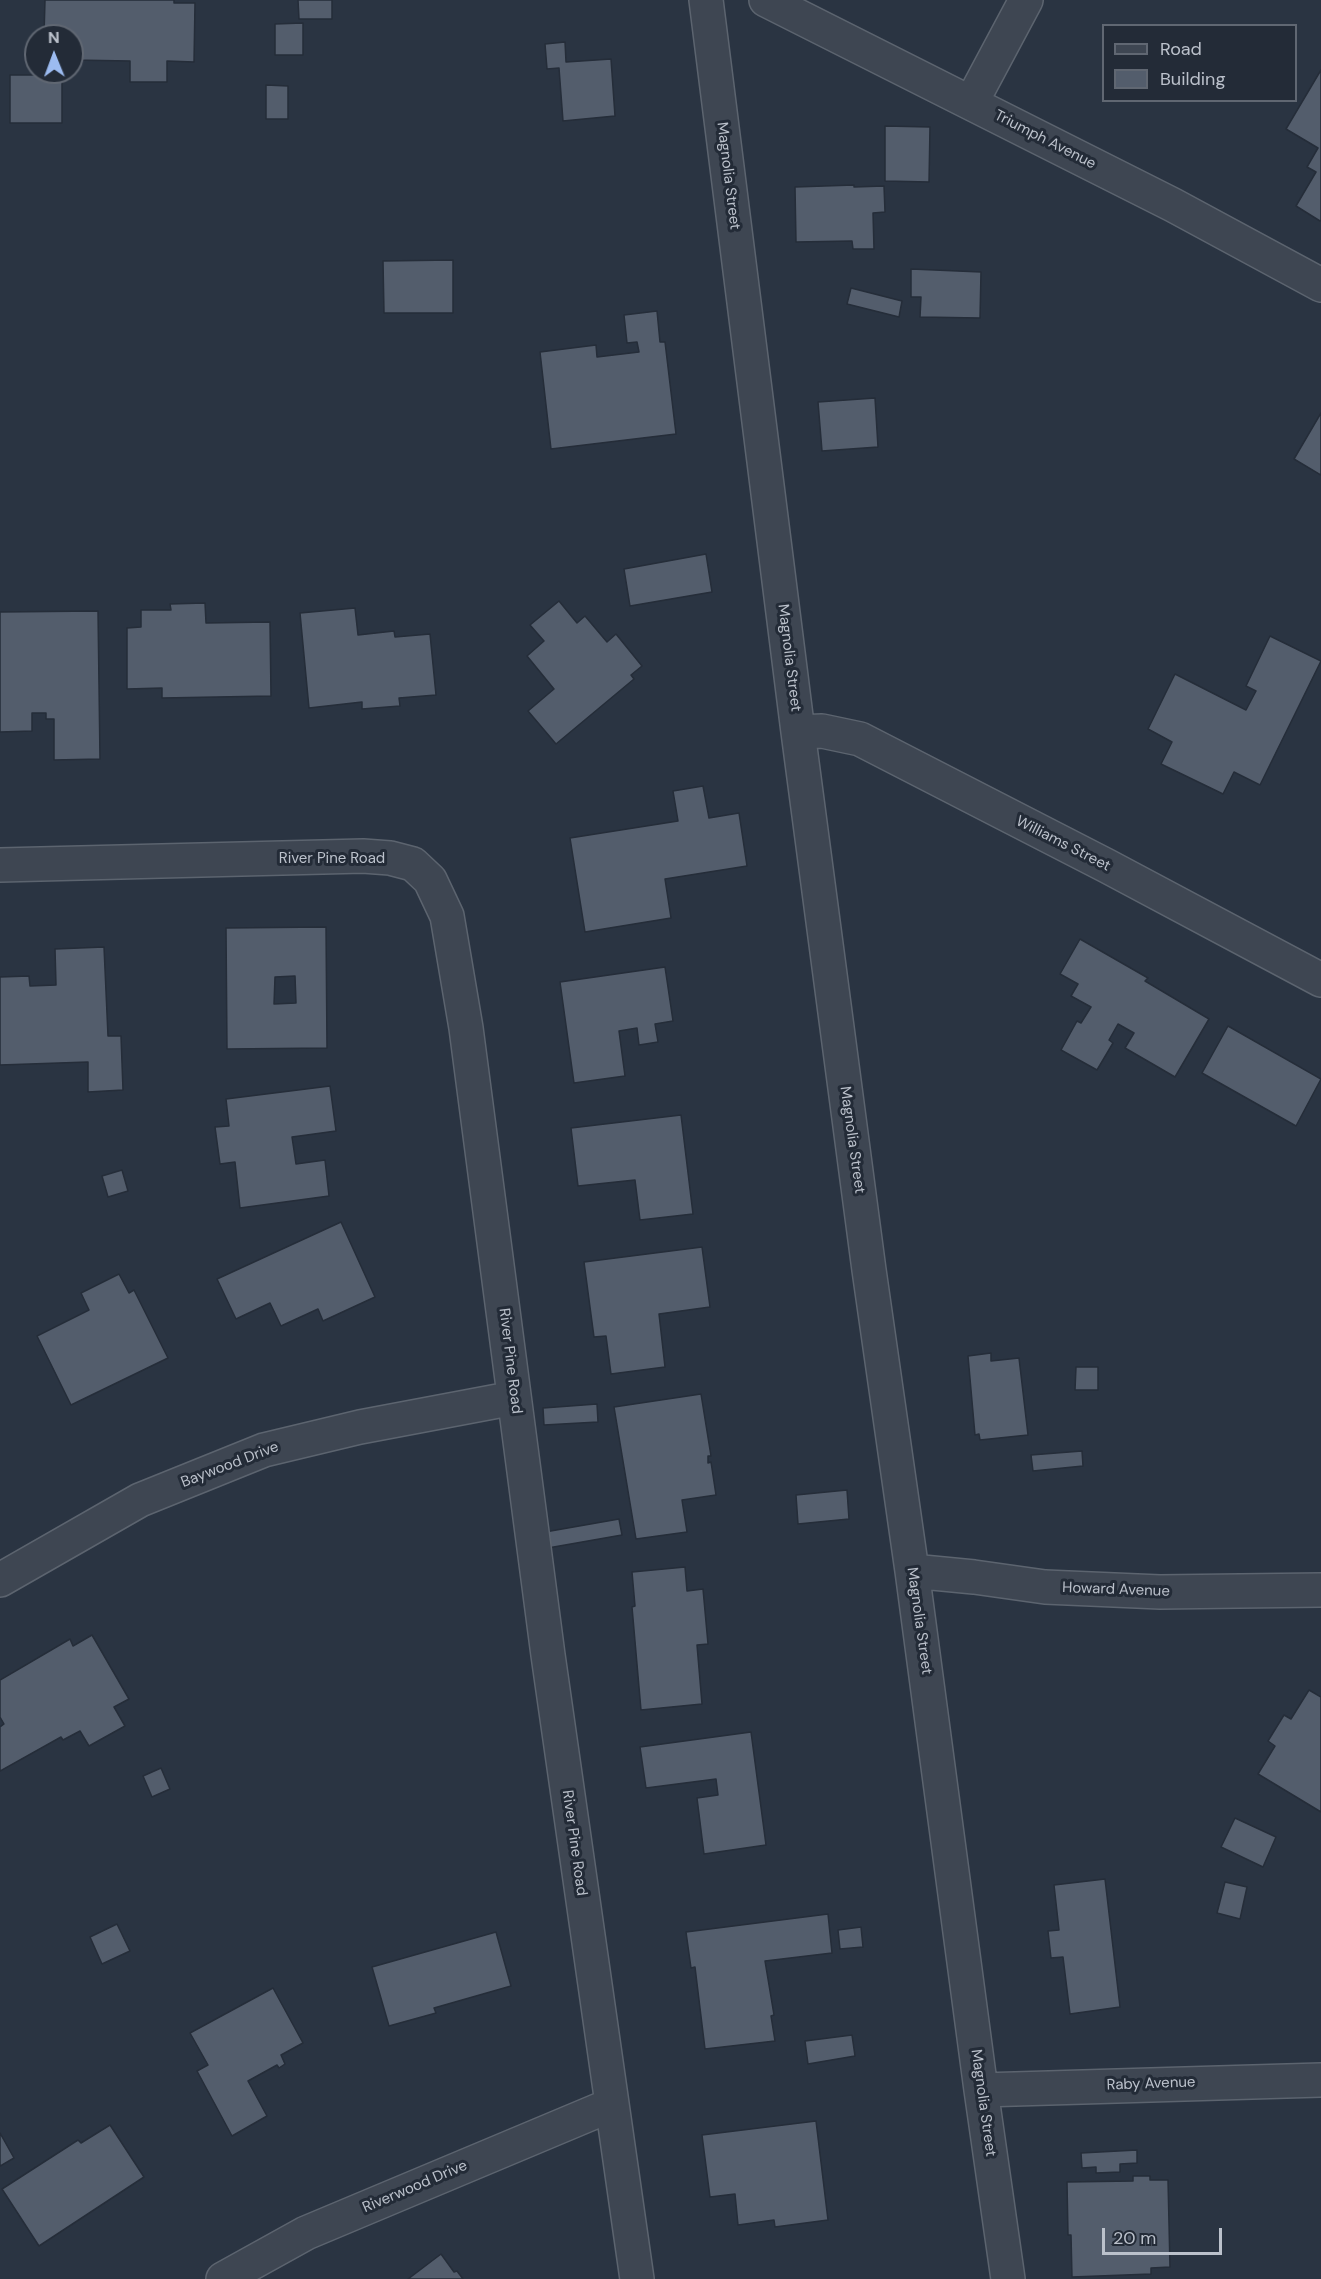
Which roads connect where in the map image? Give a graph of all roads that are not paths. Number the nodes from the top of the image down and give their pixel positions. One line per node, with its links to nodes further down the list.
1 (706, 0): 6 (street, Magnolia Street)
2 (766, 0): 4 (street, Triumph Avenue)
3 (1026, 0): 4 (street)
4 (970, 103): 5 (street, Triumph Avenue)
5 (1321, 285)
6 (798, 732): 8 (street, Williams Street); 10 (street, Magnolia Street)
7 (0, 865): 9 (street, River Pine Road)
8 (1321, 980)
9 (514, 1398): 11 (street, Baywood Drive); 15 (street, River Pine Road)
10 (912, 1571): 12 (street, Howard Avenue); 14 (street, Magnolia Street)
11 (0, 1580)
12 (1321, 1590)
13 (1321, 2080): 14 (street, Raby Avenue)
14 (981, 2090): 18 (street, Magnolia Street)
15 (611, 2105): 16 (street, Riverwood Drive); 17 (street, River Pine Road)
16 (223, 2279)
17 (637, 2279)
18 (1008, 2279)

